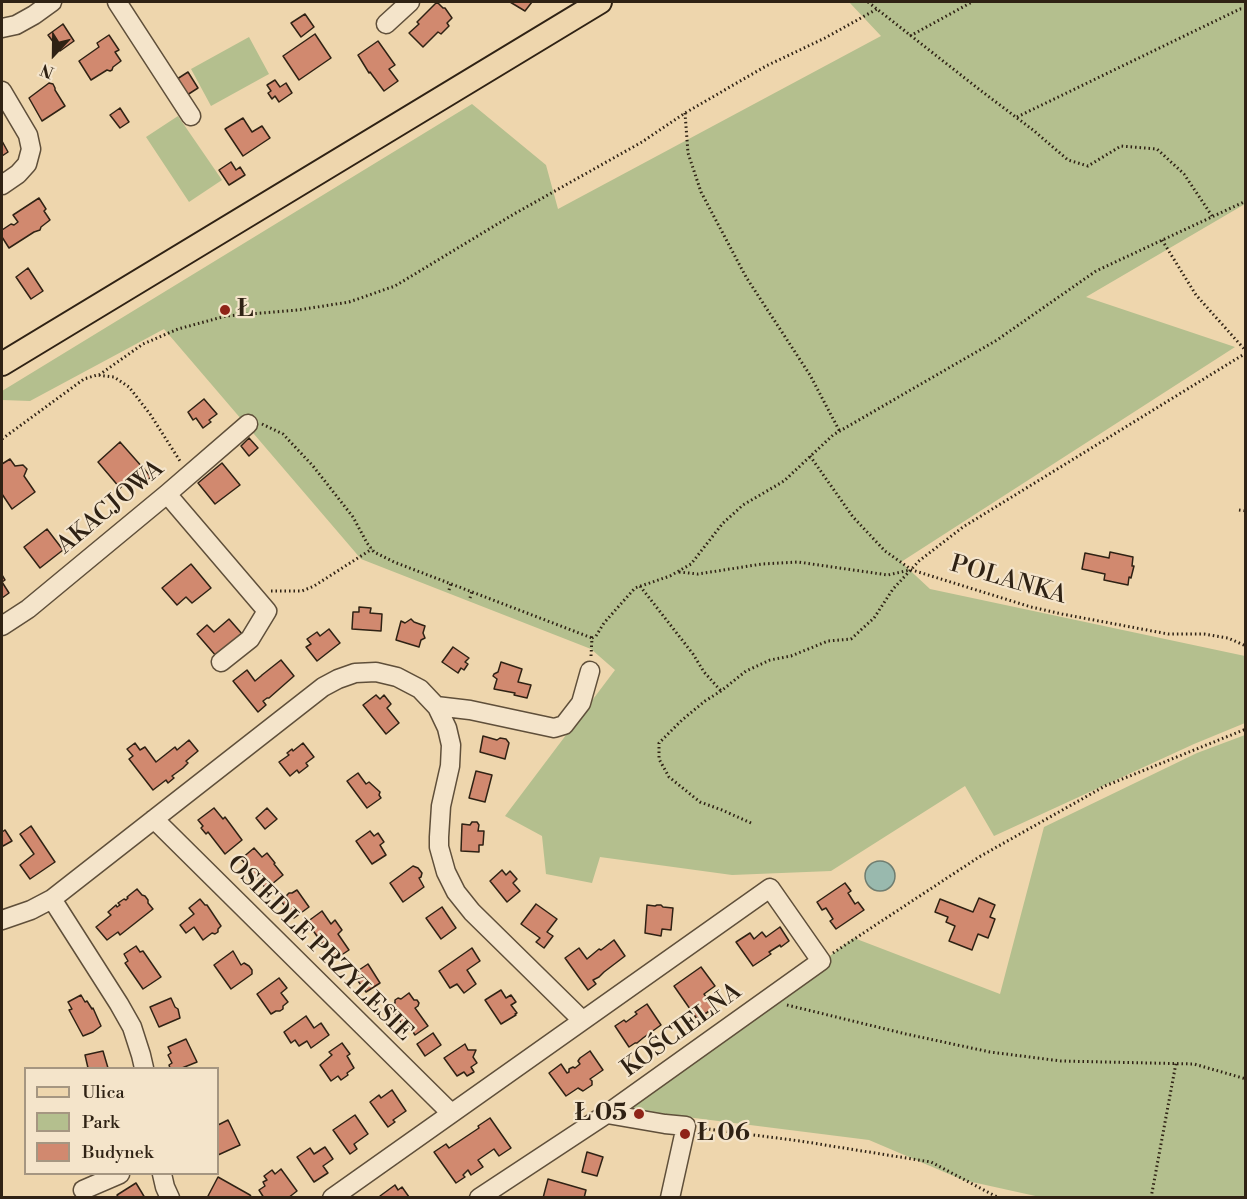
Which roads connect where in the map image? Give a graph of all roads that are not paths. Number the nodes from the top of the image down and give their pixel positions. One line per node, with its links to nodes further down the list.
1 (52, 2): 6 (street)
2 (117, 2): 8 (street)
3 (410, 2): 5 (street)
4 (600, 2): 10 (main road)
5 (386, 24)
6 (2, 28)
7 (2, 91): 9 (street)
8 (191, 116)
9 (2, 185)
10 (2, 364)
11 (249, 424): 12 (street, AKACJOWA)
12 (167, 494): 13 (street, AKACJOWA); 14 (street)
13 (2, 626)
14 (221, 662)
15 (590, 671): 16 (street)
16 (436, 706): 17 (street); 20 (street)
17 (154, 819): 18 (street); 22 (street, OSIEDLE PRZYLESIE)
18 (52, 899): 19 (street); 21 (street)
19 (2, 920)
20 (582, 1020): 22 (street); 23 (street, KOŚCIELNA)
21 (144, 1067)
22 (451, 1113): 28 (street)
23 (607, 1114): 29 (street, KOŚCIELNA); 30 (street)
24 (116, 1175): 26 (street)
25 (162, 1175): 27 (street)
26 (82, 1190)
27 (170, 1197)
28 (332, 1197)
29 (479, 1197)
30 (670, 1197)

